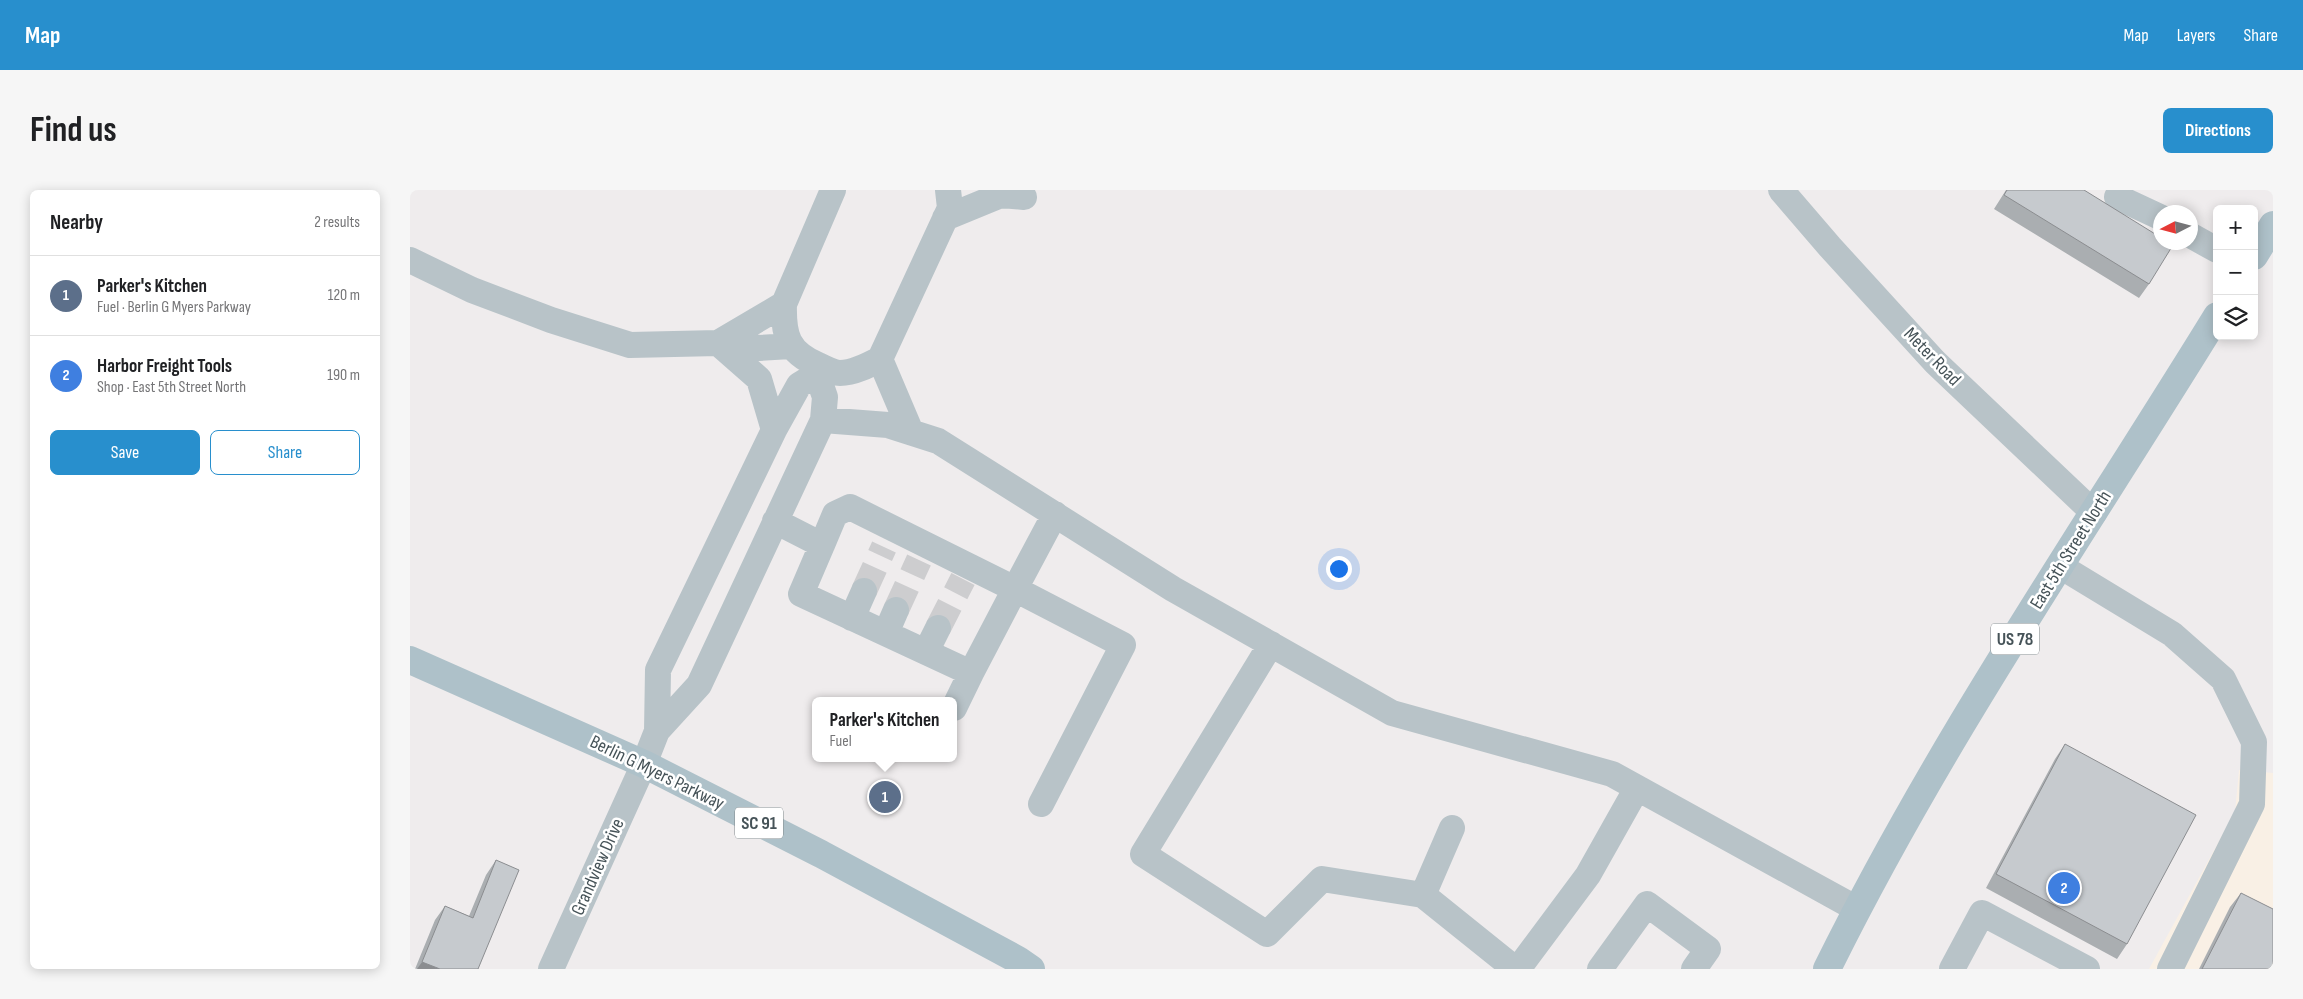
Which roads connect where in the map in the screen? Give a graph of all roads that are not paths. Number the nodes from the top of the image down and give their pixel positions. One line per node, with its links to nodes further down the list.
1 (833, 190): 13 (street)
2 (948, 190): 7 (street)
3 (1781, 190): 22 (street, Meter Road)
4 (1007, 194): 7 (street)
5 (2117, 197): 6 (street)
6 (2153, 214)
7 (945, 218): 17 (street)
8 (2273, 225): 11 (main road)
9 (2198, 239): 10 (street)
10 (2213, 248)
11 (2258, 250)
12 (410, 260): 15 (street)
13 (784, 304): 15 (street); 16 (street)
14 (2213, 322): 22 (main road, East 5th Street North / US 78)
15 (718, 343): 16 (street); 20 (street)
16 (792, 346): 18 (street)
17 (880, 359): 18 (street); 21 (street)
18 (819, 370): 19 (street); 20 (street)
19 (823, 420): 21 (street); 24 (street)
20 (774, 430): 38 (street)
21 (911, 432): 23 (street)
22 (2094, 513): 26 (main road, East 5th Street North / US 78)
23 (1055, 514): 27 (street); 33 (street)
24 (775, 521): 25 (street); 38 (street)
25 (822, 545): 27 (street); 30 (street)
26 (2060, 566): 40 (street); 45 (main road, East 5th Street North / US 78)
27 (1015, 589): 36 (street); 42 (street)
28 (864, 591): 30 (street)
29 (896, 610): 32 (street)
30 (852, 618): 32 (street)
31 (938, 628): 34 (street)
32 (886, 633): 34 (street)
33 (1271, 644): 41 (street); 44 (street)
34 (926, 652): 36 (street)
35 (410, 660): 39 (main road, Berlin G Myers Parkway / SC 91)
36 (971, 673): 37 (street)
37 (957, 702)
38 (657, 731): 39 (street, Grandview Drive)
39 (644, 764): 46 (street, Grandview Drive); 47 (main road, Berlin G Myers Parkway / SC 91)
40 (2263, 787): 54 (street)
41 (1637, 788): 45 (street); 48 (street)
42 (1041, 804)
43 (1452, 828): 44 (street)
44 (1423, 895): 48 (street)
45 (1857, 909): 51 (main road, East 5th Street North / US 78)
46 (552, 969)
47 (1031, 969)
48 (1516, 969)
49 (1600, 969): 50 (street)
50 (1694, 969)
51 (1827, 969)
52 (1952, 969): 53 (street)
53 (2087, 969)
54 (2170, 969)

